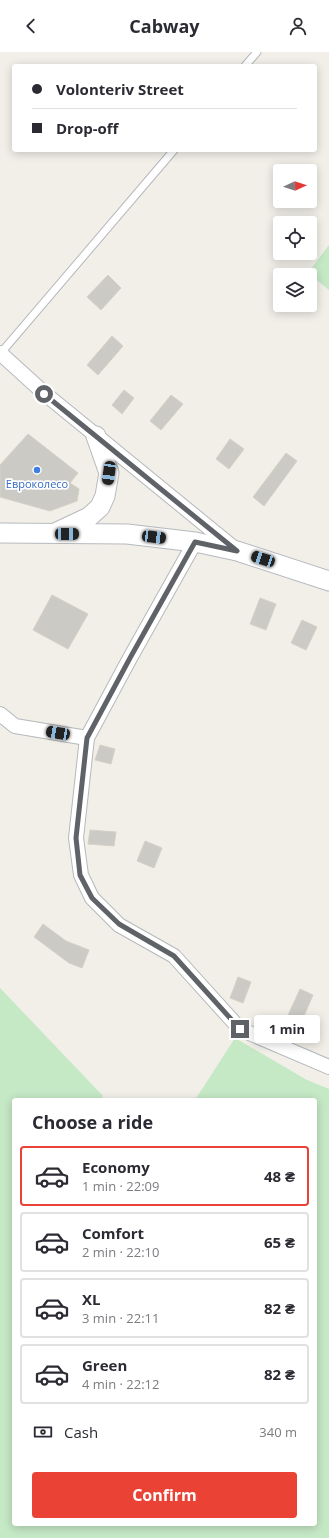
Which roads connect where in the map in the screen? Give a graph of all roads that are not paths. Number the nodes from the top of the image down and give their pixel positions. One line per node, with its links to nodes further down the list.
1 (257, 52): 2 (lane)
2 (247, 64)
3 (172, 152): 4 (lane)
4 (0, 354): 5 (street)
5 (96, 436): 7 (street); 9 (street)
6 (0, 533): 7 (street)
7 (52, 534): 8 (street)
8 (195, 542): 9 (street); 12 (street)
9 (237, 551): 10 (street)
10 (329, 581)
11 (0, 714): 12 (street)
12 (87, 738): 13 (street)
13 (329, 1067)

